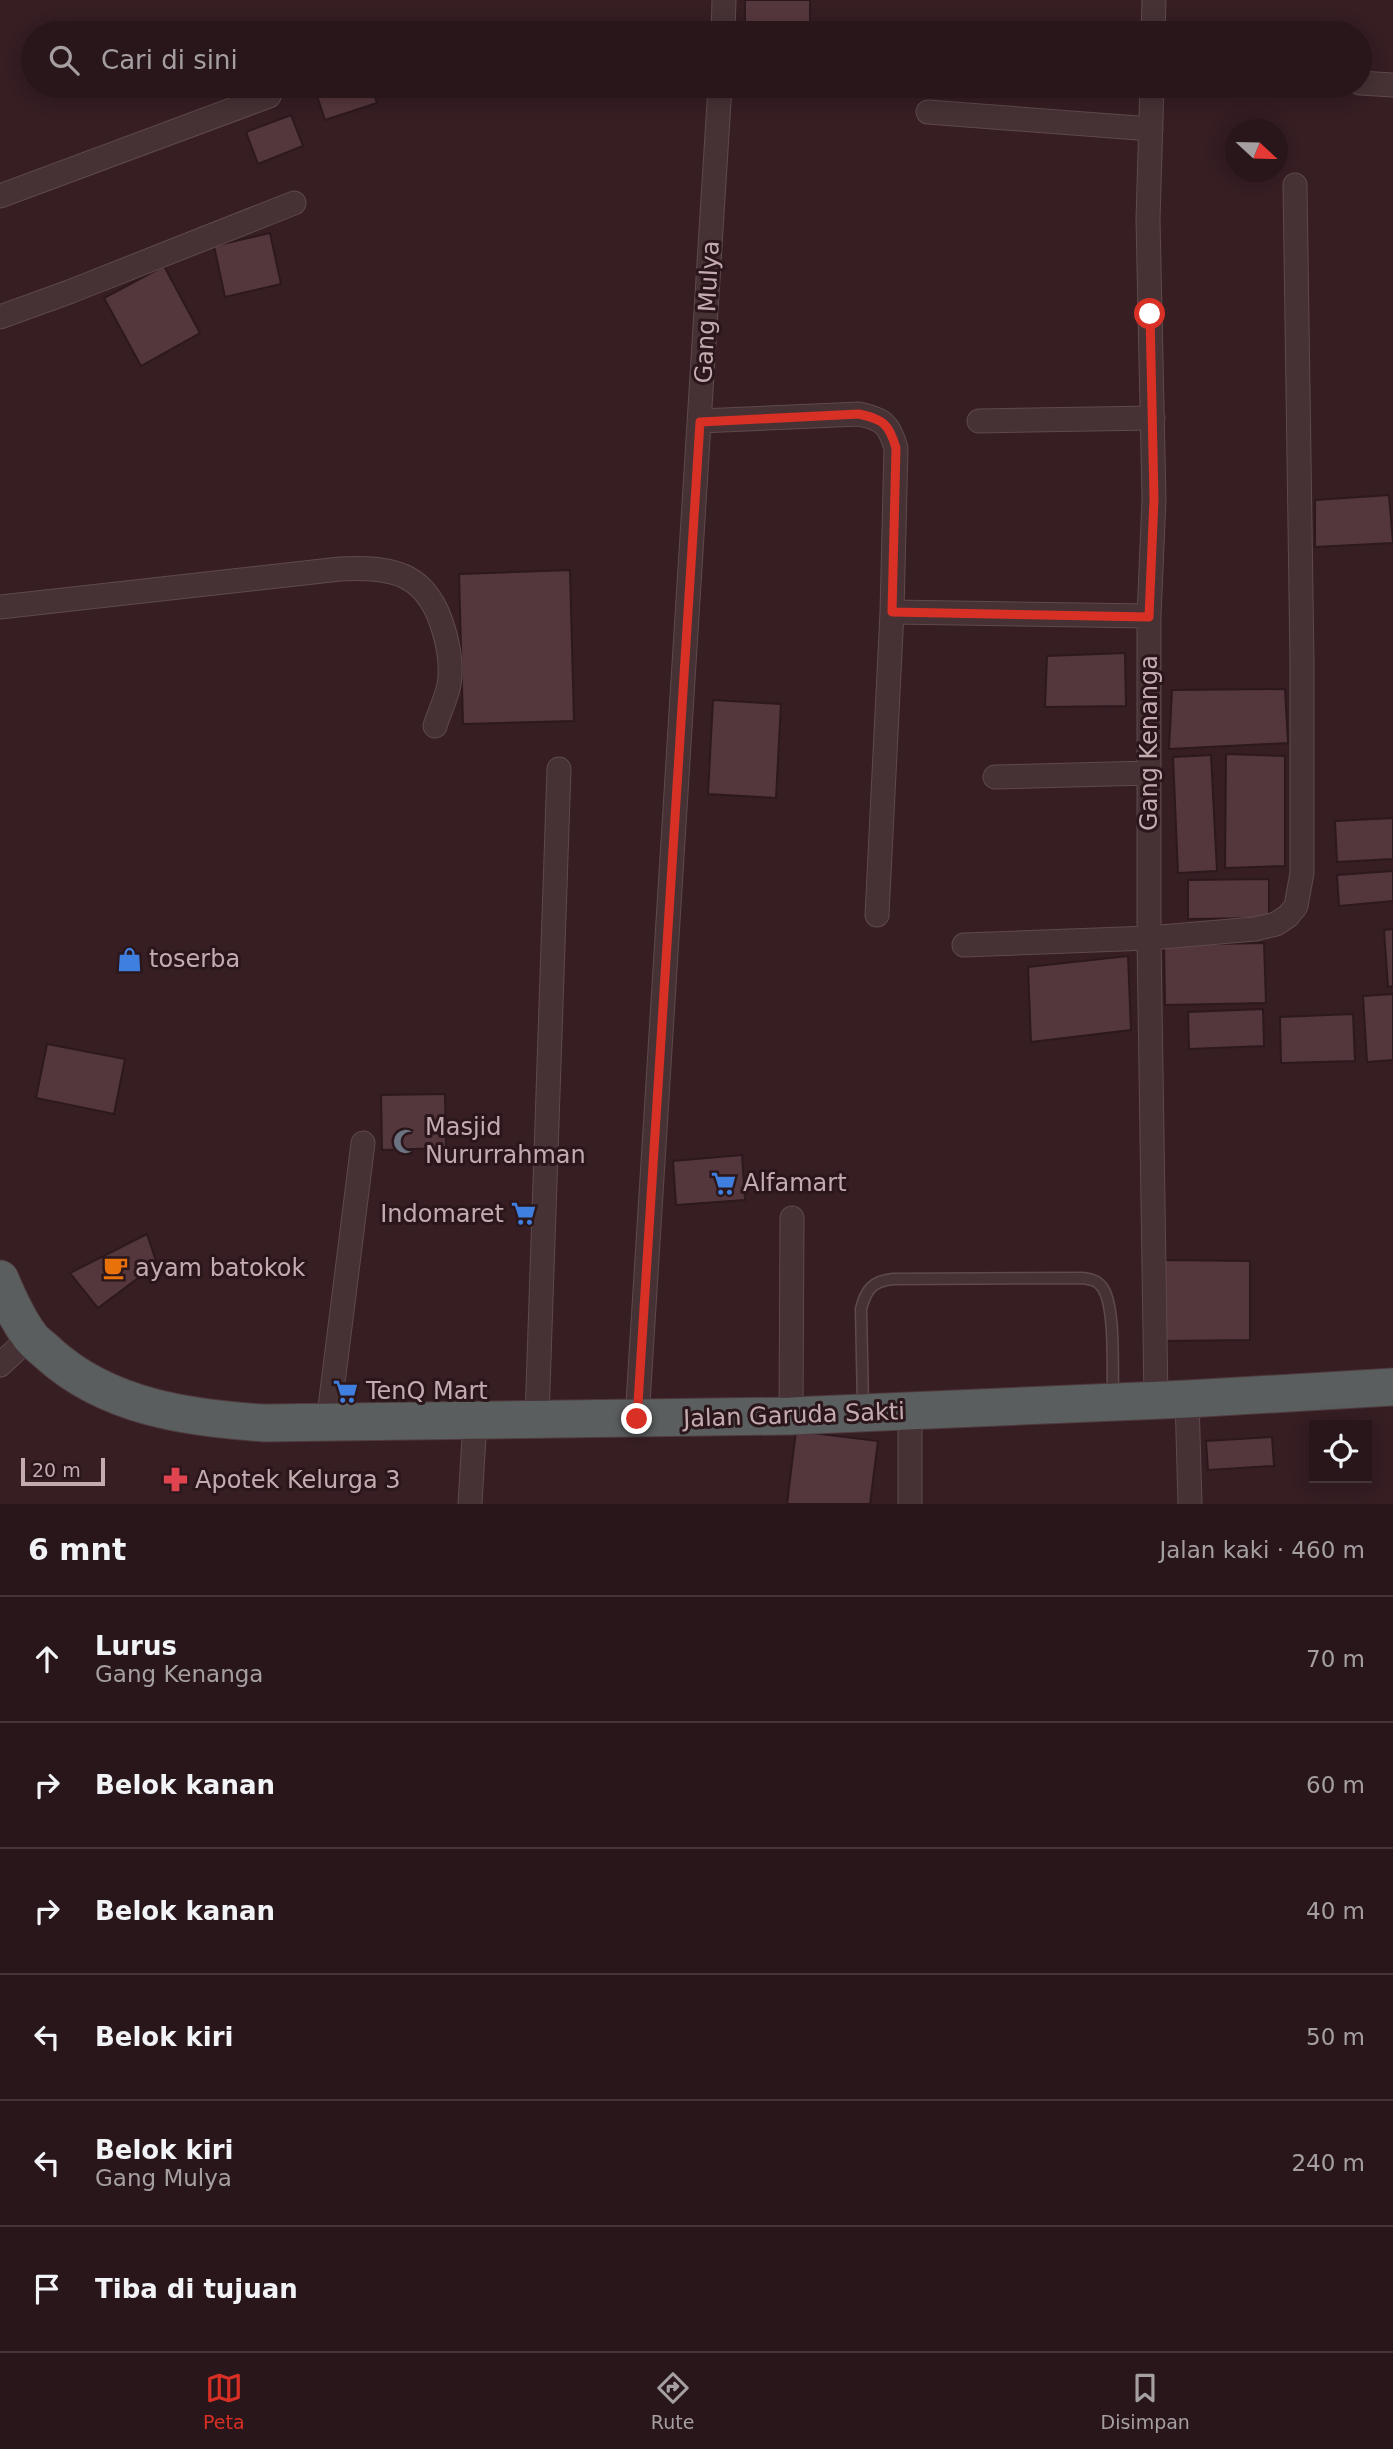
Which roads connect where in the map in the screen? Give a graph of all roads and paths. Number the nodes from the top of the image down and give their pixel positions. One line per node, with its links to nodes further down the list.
1 (724, 0): 3 (street)
2 (1154, 0): 4 (street)
3 (723, 21)
4 (1153, 21)
5 (1372, 84): 6 (street)
6 (1393, 85)
7 (264, 98): 13 (street)
8 (719, 98): 18 (street, Gang Mulya)
9 (1152, 98): 11 (street, Gang Kenanga)
10 (928, 112): 11 (street)
11 (1151, 130): 16 (street, Gang Kenanga)
12 (1295, 185): 27 (street)
13 (0, 196)
14 (294, 203): 15 (street)
15 (0, 317)
16 (1153, 418): 17 (street); 21 (street, Gang Kenanga)
17 (979, 421)
18 (700, 422): 20 (street); 41 (street, Gang Mulya)
19 (0, 607): 22 (street)
20 (892, 612): 21 (street); 26 (street)
21 (1149, 617): 24 (street, Gang Kenanga)
22 (435, 726)
23 (559, 769): 40 (street)
24 (1149, 773): 25 (street); 27 (street, Gang Kenanga)
25 (995, 777)
26 (877, 915)
27 (1149, 938): 28 (street); 35 (street, Gang Kenanga)
28 (964, 945)
29 (363, 1143): 43 (street)
30 (792, 1219): 39 (street)
31 (0, 1279): 32 (highway, Jalan Garuda Sakti)
32 (30, 1337): 33 (street); 43 (highway, Jalan Garuda Sakti)
33 (0, 1365)
34 (1393, 1387): 35 (highway, Jalan Garuda Sakti)
35 (1172, 1400): 36 (highway, Jalan Garuda Sakti); 46 (street, Gang Kenanga)
36 (1113, 1402): 37 (highway, Jalan Garuda Sakti); 38 (lane)
37 (910, 1411): 38 (highway, Jalan Garuda Sakti); 45 (street)
38 (863, 1412): 39 (highway, Jalan Garuda Sakti)
39 (791, 1416): 41 (highway, Jalan Garuda Sakti)
40 (537, 1418): 41 (highway, Jalan Garuda Sakti); 42 (highway, Jalan Garuda Sakti)
41 (637, 1419)
42 (475, 1420): 43 (highway, Jalan Garuda Sakti); 44 (street)
43 (328, 1423)
44 (470, 1504)
45 (910, 1504)
46 (1190, 1504)

